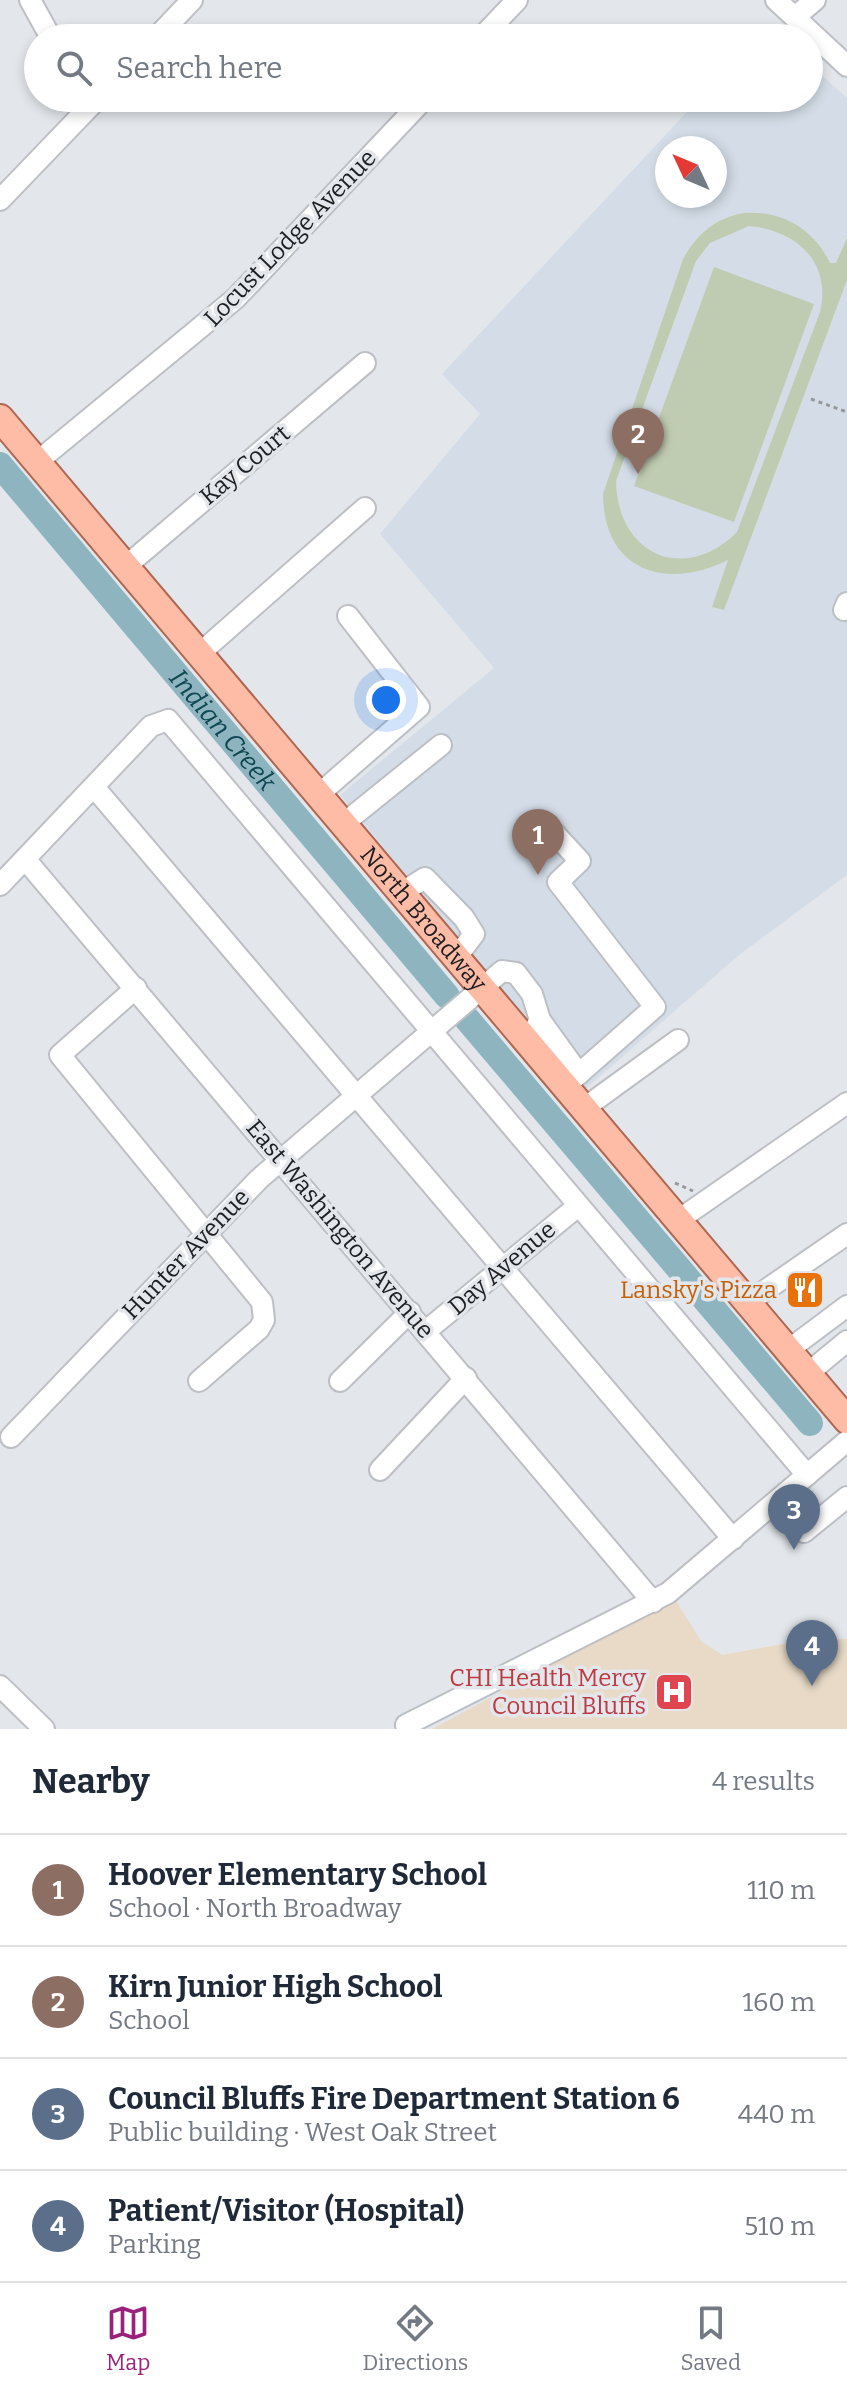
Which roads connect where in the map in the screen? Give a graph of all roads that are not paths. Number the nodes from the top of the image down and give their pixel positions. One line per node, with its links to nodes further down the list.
1 (30, 0): 7 (street)
2 (192, 0): 8 (street)
3 (517, 0): 9 (street)
4 (776, 0): 6 (street)
5 (815, 0): 6 (street)
6 (795, 17): 10 (street)
7 (43, 24)
8 (169, 24)
9 (494, 24)
10 (802, 24)
11 (823, 43): 12 (street)
12 (847, 66)
13 (84, 112): 15 (street)
14 (412, 112): 18 (street, Locust Lodge Avenue)
15 (0, 200)
16 (365, 363): 20 (street, Kay Court)
17 (2, 424): 18 (main road, North Broadway)
18 (37, 462): 20 (main road, North Broadway)
19 (365, 508): 22 (street)
20 (125, 567): 22 (main road, North Broadway)
21 (348, 616): 25 (street)
22 (199, 654): 25 (main road, North Broadway)
23 (441, 745): 26 (street)
24 (94, 787): 28 (street); 33 (street); 36 (street)
25 (318, 795): 26 (main road, North Broadway)
26 (343, 824): 31 (main road, North Broadway)
27 (555, 834): 35 (street)
28 (25, 859): 29 (street); 30 (street, East Washington Avenue)
29 (0, 885)
30 (136, 988): 39 (street, East Washington Avenue); 42 (street)
31 (482, 989): 32 (main road, North Broadway); 32 (street, Hunter Avenue); 33 (street, Hunter Avenue)
32 (533, 1031): 35 (main road, North Broadway)
33 (430, 1033): 36 (street, Hunter Avenue); 40 (street)
34 (678, 1040): 38 (street)
35 (572, 1080): 38 (main road, North Broadway)
36 (356, 1094): 39 (street, Hunter Avenue); 44 (street)
37 (847, 1103): 41 (street)
38 (583, 1109): 41 (main road, North Broadway)
39 (281, 1159): 42 (street, Hunter Avenue); 47 (street, East Washington Avenue)
40 (578, 1206): 44 (street, Day Avenue); 59 (street)
41 (677, 1221): 45 (main road, North Broadway)
42 (207, 1233): 53 (street); 56 (street, Hunter Avenue)
43 (846, 1236): 45 (street)
44 (503, 1268): 48 (street, Day Avenue); 62 (street)
45 (747, 1303): 50 (main road, North Broadway)
46 (847, 1306): 50 (street)
47 (410, 1312): 48 (street, East Washington Avenue); 54 (street, Day Avenue)
48 (426, 1331): 52 (street, East Washington Avenue)
49 (847, 1341): 51 (street)
50 (787, 1351): 51 (main road, North Broadway)
51 (807, 1374): 55 (main road, North Broadway)
52 (466, 1378): 58 (street); 63 (street, East Washington Avenue)
53 (199, 1381)
54 (340, 1381)
55 (847, 1420)
56 (11, 1437)
57 (847, 1441): 59 (street)
58 (380, 1470)
59 (807, 1475): 62 (street)
60 (847, 1497): 61 (street)
61 (804, 1532)
62 (733, 1539): 63 (street)
63 (653, 1602): 65 (street)
64 (0, 1686): 66 (street)
65 (406, 1725)
66 (44, 1729)

